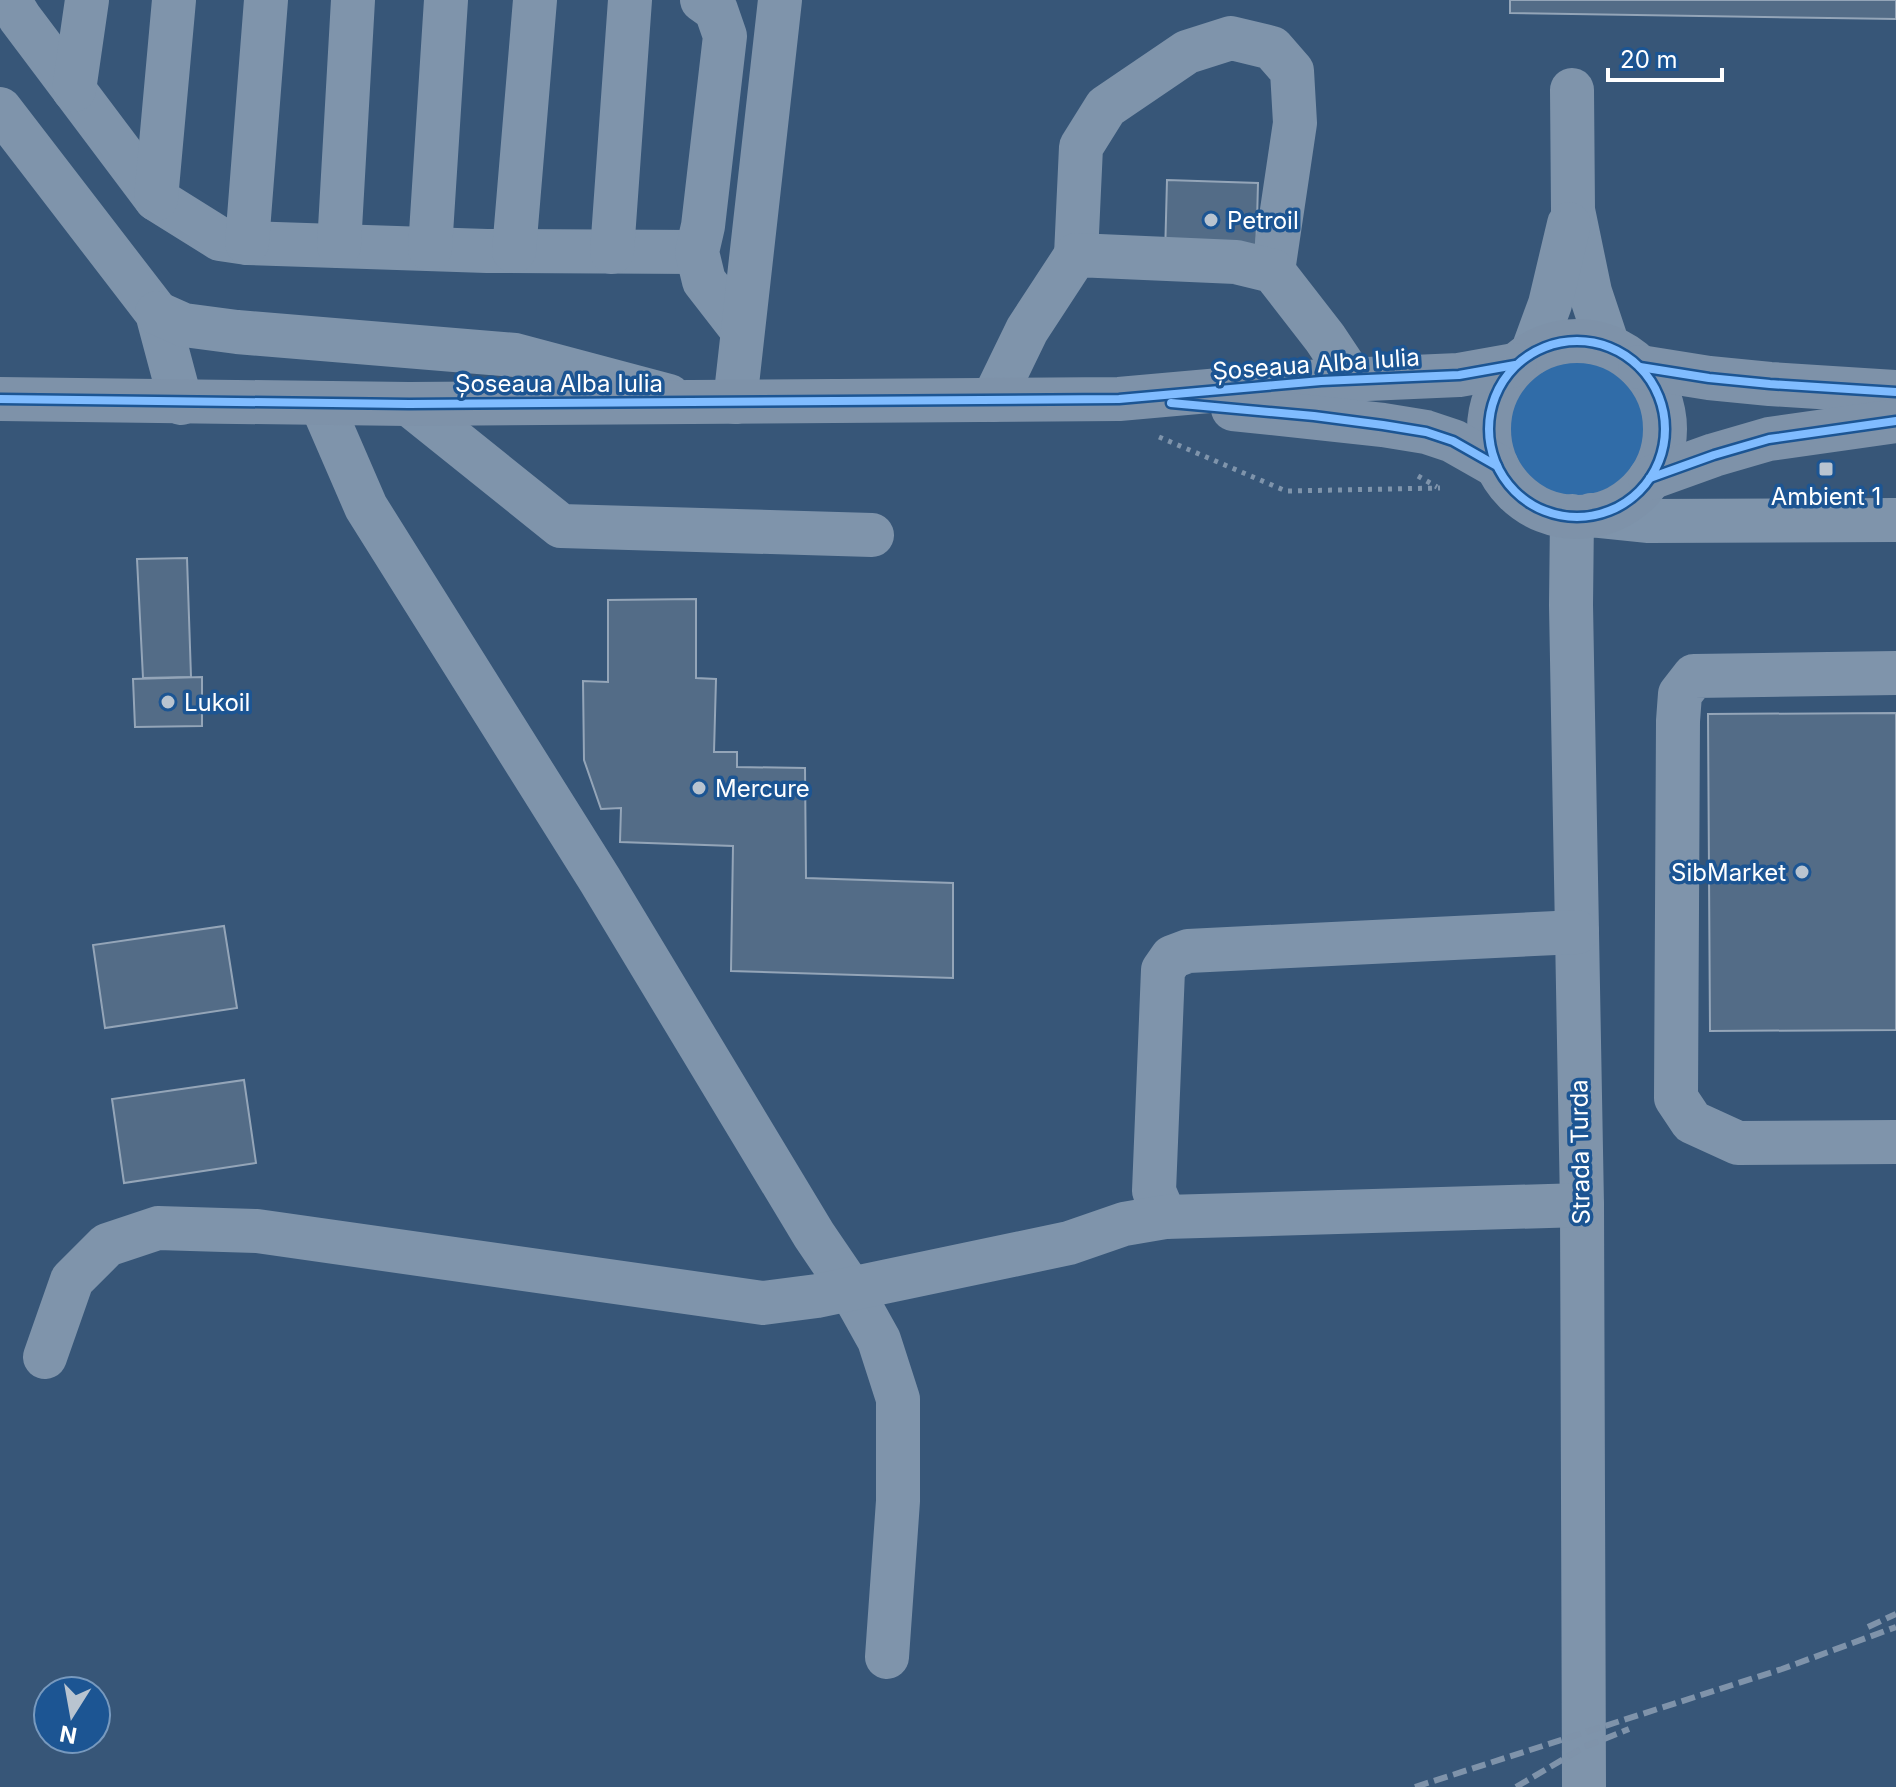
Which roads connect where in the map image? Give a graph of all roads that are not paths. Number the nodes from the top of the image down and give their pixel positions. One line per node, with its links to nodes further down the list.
1 (9, 0): 11 (street)
2 (87, 0): 11 (street)
3 (174, 0): 14 (street)
4 (266, 0): 16 (street)
5 (353, 0): 17 (street)
6 (446, 0): 18 (street)
7 (535, 0): 19 (street)
8 (630, 0): 20 (street)
9 (702, 0): 21 (street)
10 (780, 0): 25 (street)
11 (74, 90): 14 (street)
12 (1572, 90): 15 (street)
13 (0, 109): 24 (street)
14 (156, 199): 16 (street)
15 (1573, 210): 26 (street); 27 (street)
16 (247, 243): 17 (street)
17 (339, 246): 18 (street)
18 (430, 249): 19 (street)
19 (514, 251): 20 (street)
20 (612, 252): 21 (street)
21 (697, 252): 25 (street)
22 (1076, 255): 23 (street); 23 (street); 32 (street)
23 (1273, 271): 28 (street)
24 (157, 313): 33 (street); 34 (street)
25 (742, 330): 33 (street)
26 (1624, 357): 27 (main road); 29 (main road); 39 (main road)
27 (1523, 359): 28 (main road, Șoseaua Alba Iulia); 38 (main road)
28 (1353, 380): 31 (main road, Șoseaua Alba Iulia)
29 (1896, 392)
30 (0, 399): 34 (main road, Șoseaua Alba Iulia)
31 (1119, 399): 32 (main road, Șoseaua Alba Iulia); 38 (main road, Șoseaua Alba Iulia)
32 (993, 400): 33 (main road, Șoseaua Alba Iulia)
33 (714, 402): 36 (main road, Șoseaua Alba Iulia)
34 (181, 403): 35 (main road, Șoseaua Alba Iulia)
35 (321, 403): 36 (main road, Șoseaua Alba Iulia); 49 (street)
36 (409, 404): 43 (street)
37 (1896, 421): 39 (main road)
38 (1497, 466): 40 (main road)
39 (1648, 480): 40 (main road); 42 (street)
40 (1581, 516): 42 (street); 45 (street, Strada Turda)
41 (1896, 520): 42 (street)
42 (1686, 521)
43 (872, 535)
44 (1896, 673): 46 (street)
45 (1577, 932): 47 (street, Strada Turda); 48 (street)
46 (1896, 1142)
47 (1582, 1205): 48 (street); 52 (street, Strada Turda)
48 (1165, 1217): 49 (street)
49 (850, 1288): 50 (street); 51 (street)
50 (45, 1357)
51 (887, 1657)
52 (1584, 1787)

